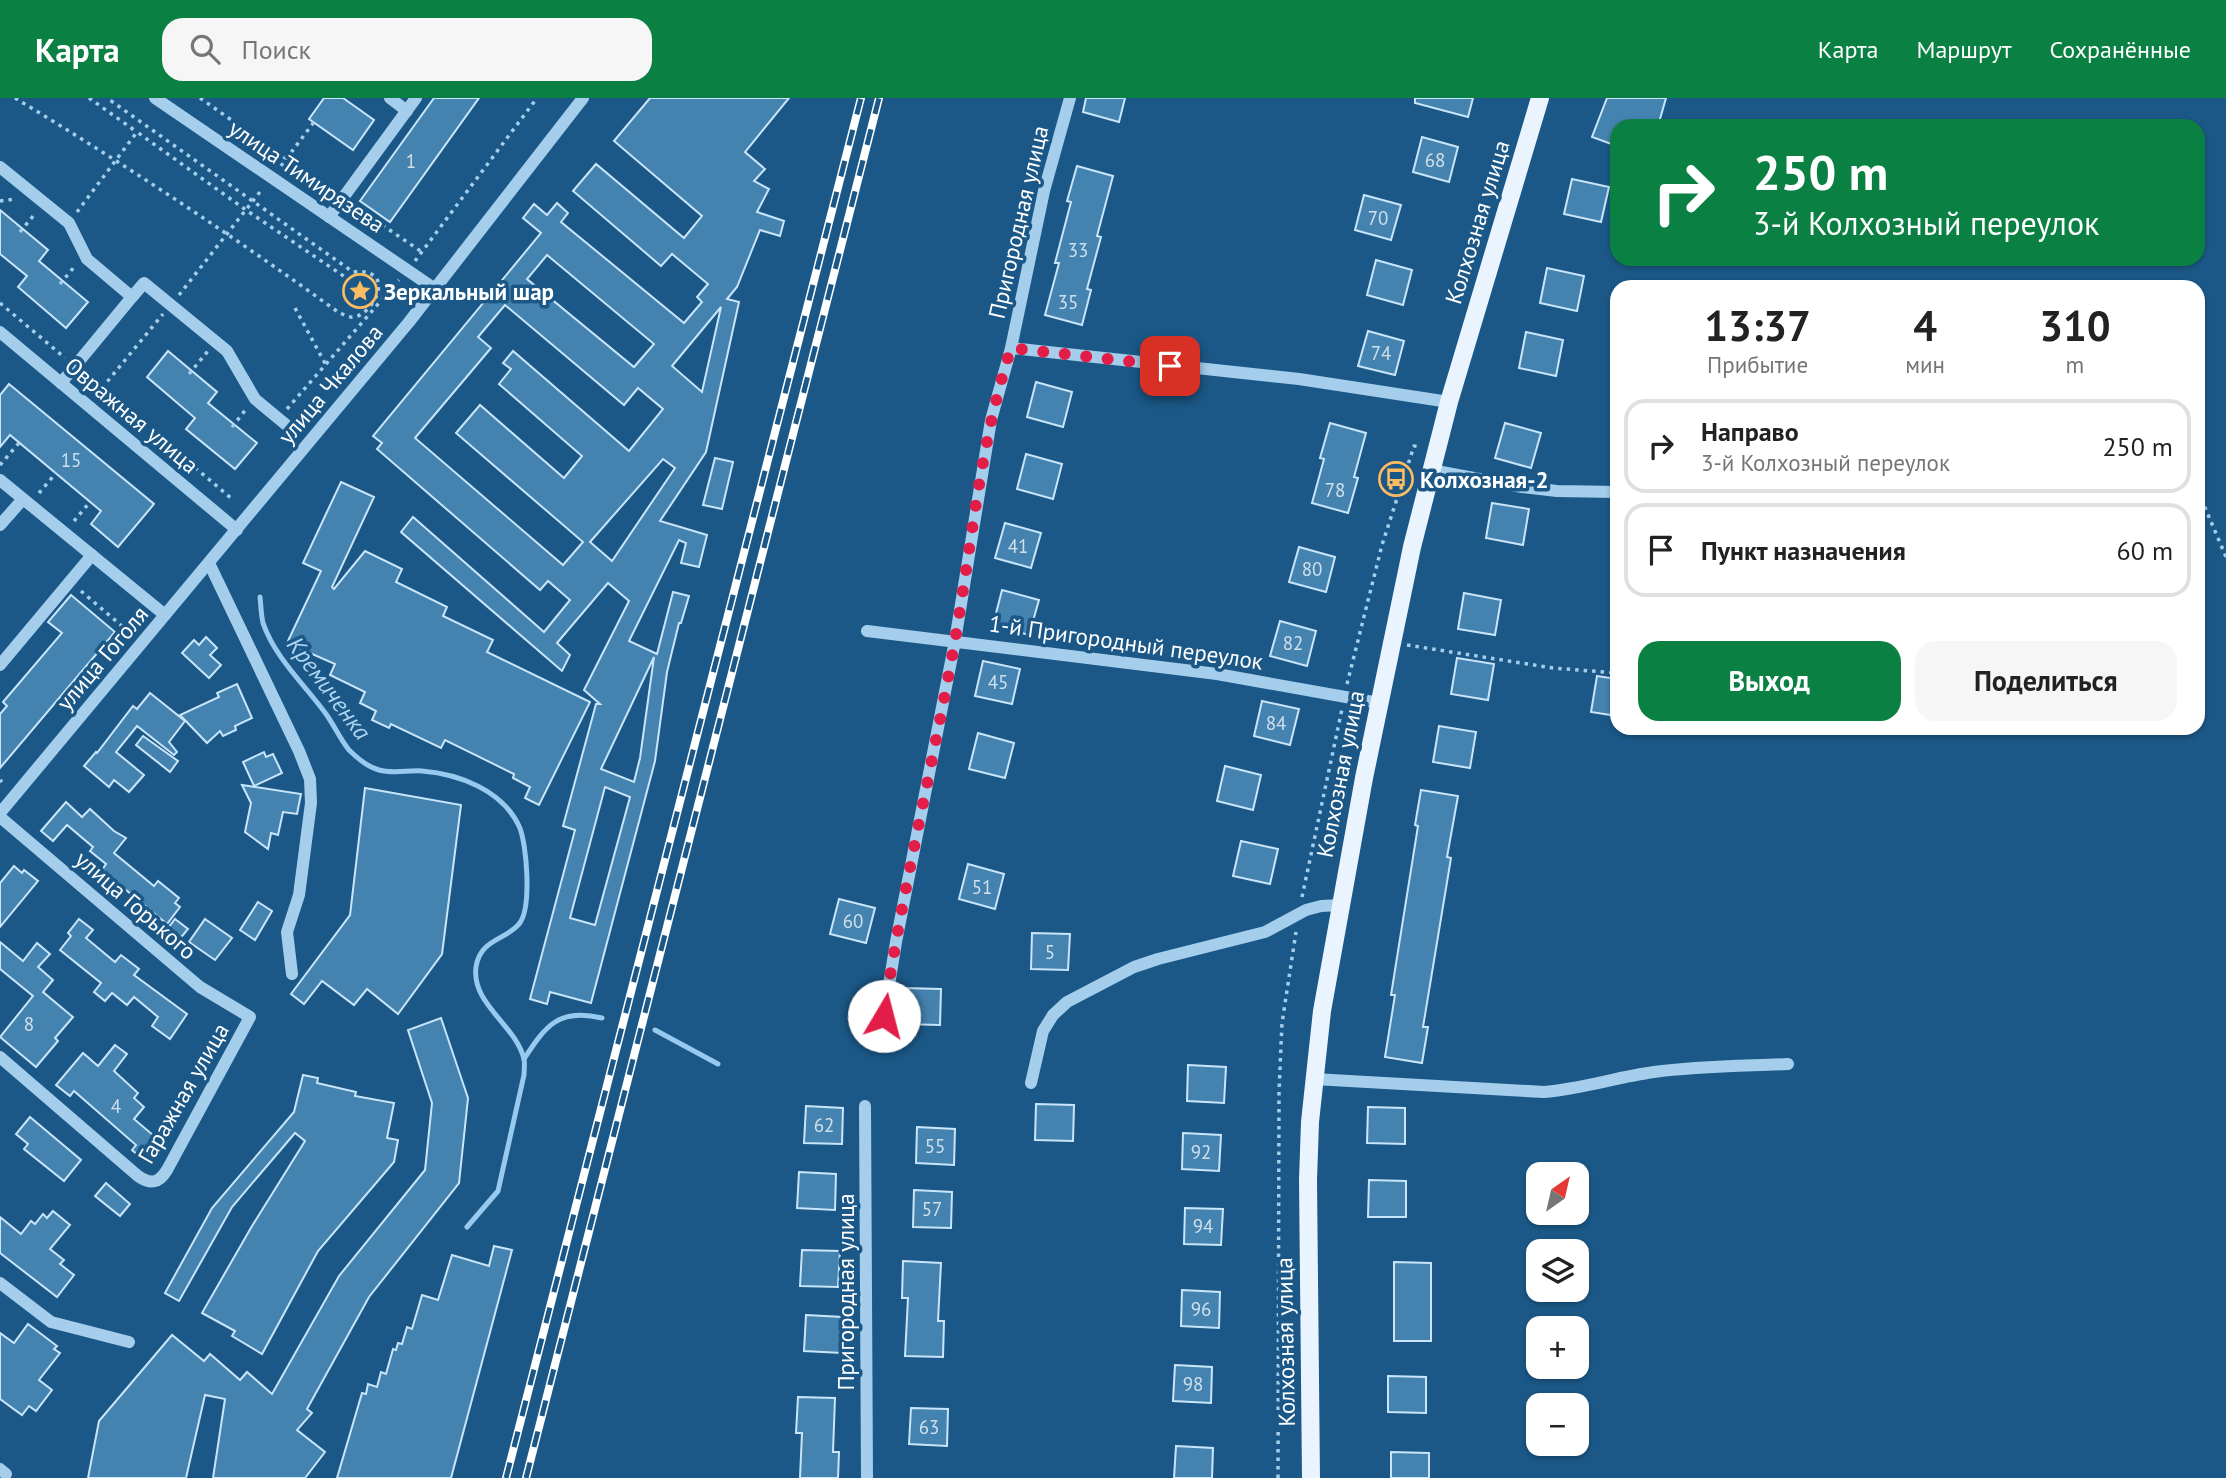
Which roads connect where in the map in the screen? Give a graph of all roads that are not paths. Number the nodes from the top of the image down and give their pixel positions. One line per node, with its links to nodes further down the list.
1 (155, 98): 9 (street, улица Тимирязева)
2 (390, 98): 7 (street)
3 (416, 98): 7 (street)
4 (583, 98): 10 (street, улица Чкалова)
5 (1070, 98): 13 (street, Пригородная улица)
6 (1540, 98): 15 (main road, Колхозная улица)
7 (407, 111): 9 (street)
8 (0, 167): 11 (street)
9 (329, 217): 10 (street, улица Тимирязева)
10 (435, 289): 22 (street, улица Чкалова)
11 (132, 298): 14 (street); 16 (street)
12 (3, 340): 14 (street, Овражная улица)
13 (1011, 348): 15 (street); 27 (street, Пригородная улица)
14 (61, 383): 22 (street, Овражная улица)
15 (1449, 402): 17 (main road, Колхозная улица)
16 (290, 428)
17 (1431, 470): 19 (street); 29 (main road, Колхозная улица)
18 (0, 480): 20 (street)
19 (1610, 492)
20 (26, 501): 21 (street); 23 (street)
21 (0, 525)
22 (237, 530): 24 (street, улица Гоголя)
23 (92, 555): 25 (street); 28 (street)
24 (209, 564): 25 (street, улица Гоголя); 32 (street)
25 (165, 615): 30 (street, улица Гоголя)
26 (867, 631): 27 (street, 1-й Пригородный переулок)
27 (955, 641): 29 (street, 1-й Пригородный переулок); 33 (street, Пригородная улица)
28 (0, 665)
29 (1379, 704): 31 (main road, Колхозная улица)
30 (0, 815): 34 (street, улица Горького)
31 (1341, 905): 37 (main road, Колхозная улица); 38 (street)
32 (292, 974)
33 (884, 1016)
34 (250, 1017): 35 (street, Гаражная улица)
35 (0, 1057)
36 (1788, 1064): 37 (street)
37 (1314, 1079): 43 (main road, Колхозная улица)
38 (1031, 1083)
39 (865, 1106): 42 (street, Пригородная улица)
40 (0, 1283): 41 (street)
41 (129, 1342)
42 (867, 1478)
43 (1311, 1478)

